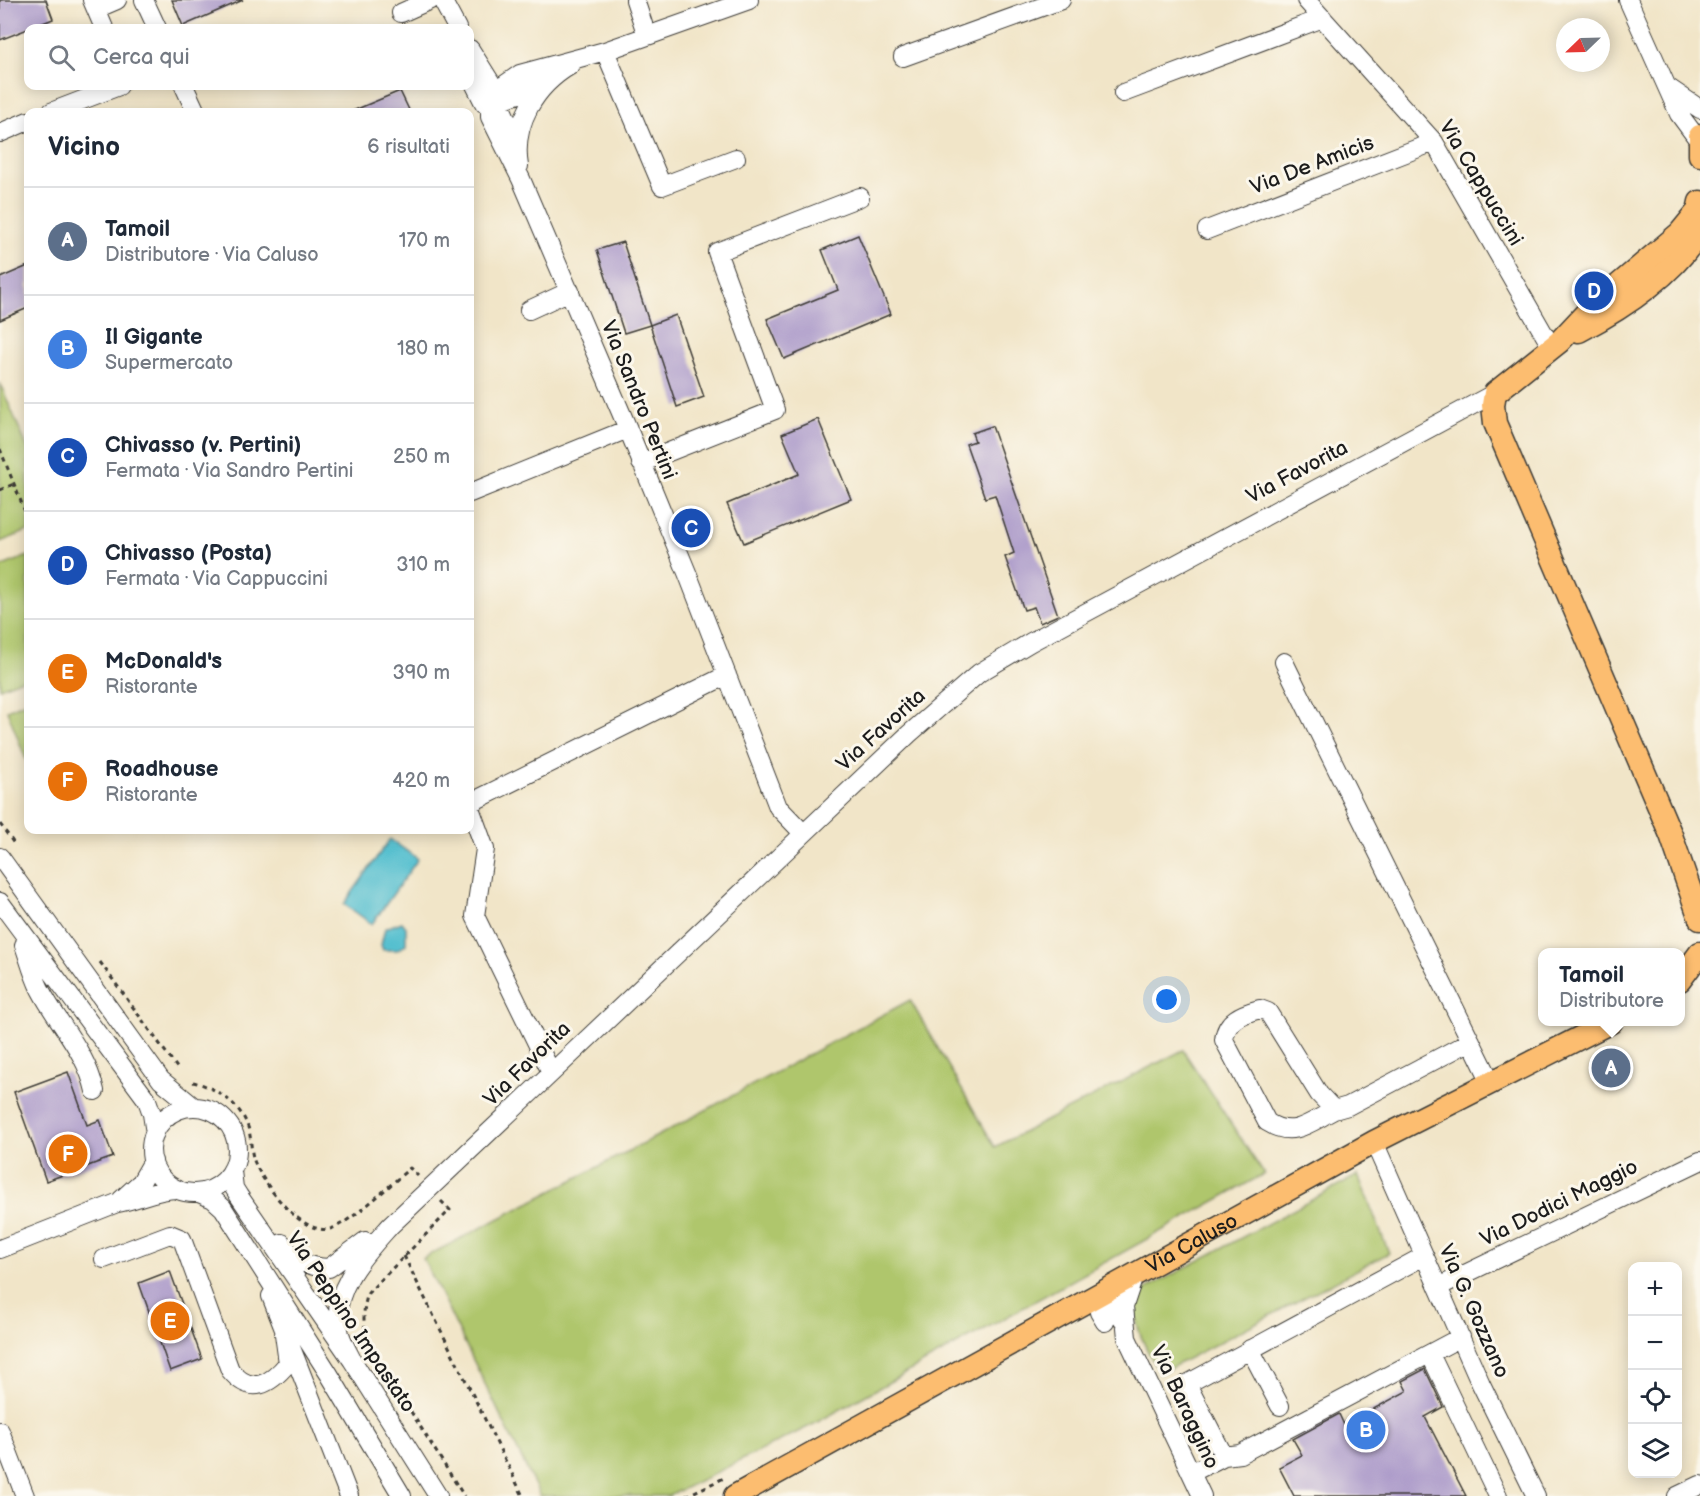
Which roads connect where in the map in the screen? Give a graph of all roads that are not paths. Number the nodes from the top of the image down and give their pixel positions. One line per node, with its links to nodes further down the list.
1 (117, 0): 9 (street)
2 (144, 0): 13 (street)
3 (430, 0): 10 (street)
4 (635, 0): 14 (street)
5 (749, 0): 14 (street)
6 (1061, 0): 17 (street)
7 (1306, 0): 11 (street, Via Cappuccini)
8 (1628, 0): 22 (street)
9 (94, 4): 12 (street)
10 (401, 13)
11 (1323, 18): 25 (street); 32 (street, Via Cappuccini)
12 (102, 24)
13 (156, 24)
14 (647, 36): 15 (street)
15 (605, 51): 16 (street); 35 (street)
16 (586, 56): 20 (street); 21 (street)
17 (903, 57)
18 (474, 62): 20 (street)
19 (474, 65): 26 (street)
20 (531, 70): 26 (street)
21 (547, 83): 26 (street); 33 (street)
22 (1668, 87): 29 (street); 34 (street)
23 (109, 90): 27 (street)
24 (186, 90): 28 (street)
25 (1123, 93)
26 (491, 95): 33 (street); 36 (street)
27 (61, 108)
28 (194, 108)
29 (1700, 110)
30 (24, 123): 31 (street)
31 (0, 133)
32 (1434, 142): 39 (street, Via De Amicis); 43 (street, Via Cappuccini)
33 (517, 144): 36 (street)
34 (1700, 144)
35 (736, 158)
36 (521, 178): 41 (street, Via Sandro Pertini)
37 (860, 197): 46 (street)
38 (1700, 202): 43 (main road)
39 (1207, 230)
40 (1698, 242): 43 (main road)
41 (570, 291): 42 (street); 45 (street, Via Sandro Pertini)
42 (528, 310)
43 (1556, 345): 44 (main road)
44 (1495, 393): 52 (street, Via Favorita); 53 (main road)
45 (628, 429): 46 (street, Via Sandro Pertini); 47 (street)
46 (641, 463): 49 (street, Via Sandro Pertini)
47 (474, 491)
48 (1284, 662): 64 (street)
49 (727, 675): 50 (street); 52 (street, Via Sandro Pertini)
50 (474, 801)
51 (474, 819): 65 (street)
52 (803, 833): 65 (street, Via Favorita)
53 (1671, 835): 55 (main road); 57 (main road)
54 (0, 857): 68 (street)
55 (1700, 881)
56 (0, 902): 58 (street)
57 (1700, 919)
58 (17, 926): 67 (street); 70 (street)
59 (1700, 953): 60 (main road)
60 (1685, 973)
61 (1700, 980): 62 (main road)
62 (1685, 987)
63 (1603, 1026): 66 (main road, Via Caluso)
64 (1471, 1041): 66 (street); 69 (street)
65 (551, 1071): 78 (street, Via Favorita)
66 (1492, 1084): 71 (main road, Via Caluso)
67 (95, 1091)
68 (194, 1107): 70 (street); 74 (street)
69 (1334, 1110): 69 (street)
70 (155, 1133): 72 (street)
71 (1374, 1142): 80 (street, Via G. Gozzano); 83 (main road, Via Caluso)
72 (153, 1161): 75 (street); 77 (street)
73 (1700, 1161): 84 (street, Via Dodici Maggio)
74 (235, 1164): 76 (street); 78 (street, Via Favorita); 93 (street, Via Peppino Impastato)
75 (177, 1189): 76 (street); 77 (street)
76 (199, 1193): 82 (street, Via Peppino Impastato)
77 (117, 1203): 79 (street)
78 (390, 1226): 93 (street, Via Favorita)
79 (0, 1249)
80 (1424, 1256): 84 (street, Via G. Gozzano); 91 (street)
81 (104, 1259): 89 (street)
82 (262, 1268): 89 (street); 102 (street, Via Peppino Impastato)
83 (1135, 1273): 85 (main road, Via Caluso); 88 (street)
84 (1438, 1287): 90 (street, Via G. Gozzano)
85 (1097, 1295): 86 (main road, Via Caluso); 87 (street); 88 (street, Via Baraggino)
86 (1070, 1309): 87 (street, Via Baraggino); 97 (main road, Via Caluso)
87 (1105, 1322): 88 (street, Via Baraggino)
88 (1126, 1329): 98 (street, Via Baraggino)
89 (284, 1334): 101 (street)
90 (1461, 1337): 92 (street); 108 (street, Via G. Gozzano)
91 (1250, 1349): 94 (street); 96 (street)
92 (1430, 1354): 96 (street); 107 (street)
93 (352, 1360): 103 (street, Via Peppino Impastato)
94 (1280, 1406)
95 (0, 1431): 100 (street)
96 (1224, 1456): 98 (street)
97 (776, 1473): 104 (main road, Via Caluso); 105 (main road, Via Caluso)
98 (1191, 1473): 106 (street, Via Baraggino)
99 (1700, 1485): 109 (street)
100 (25, 1496)
101 (349, 1496)
102 (402, 1496)
103 (438, 1496)
104 (722, 1496)
105 (735, 1496)
106 (1202, 1496)
107 (1498, 1496)
108 (1536, 1496)
109 (1677, 1496)

